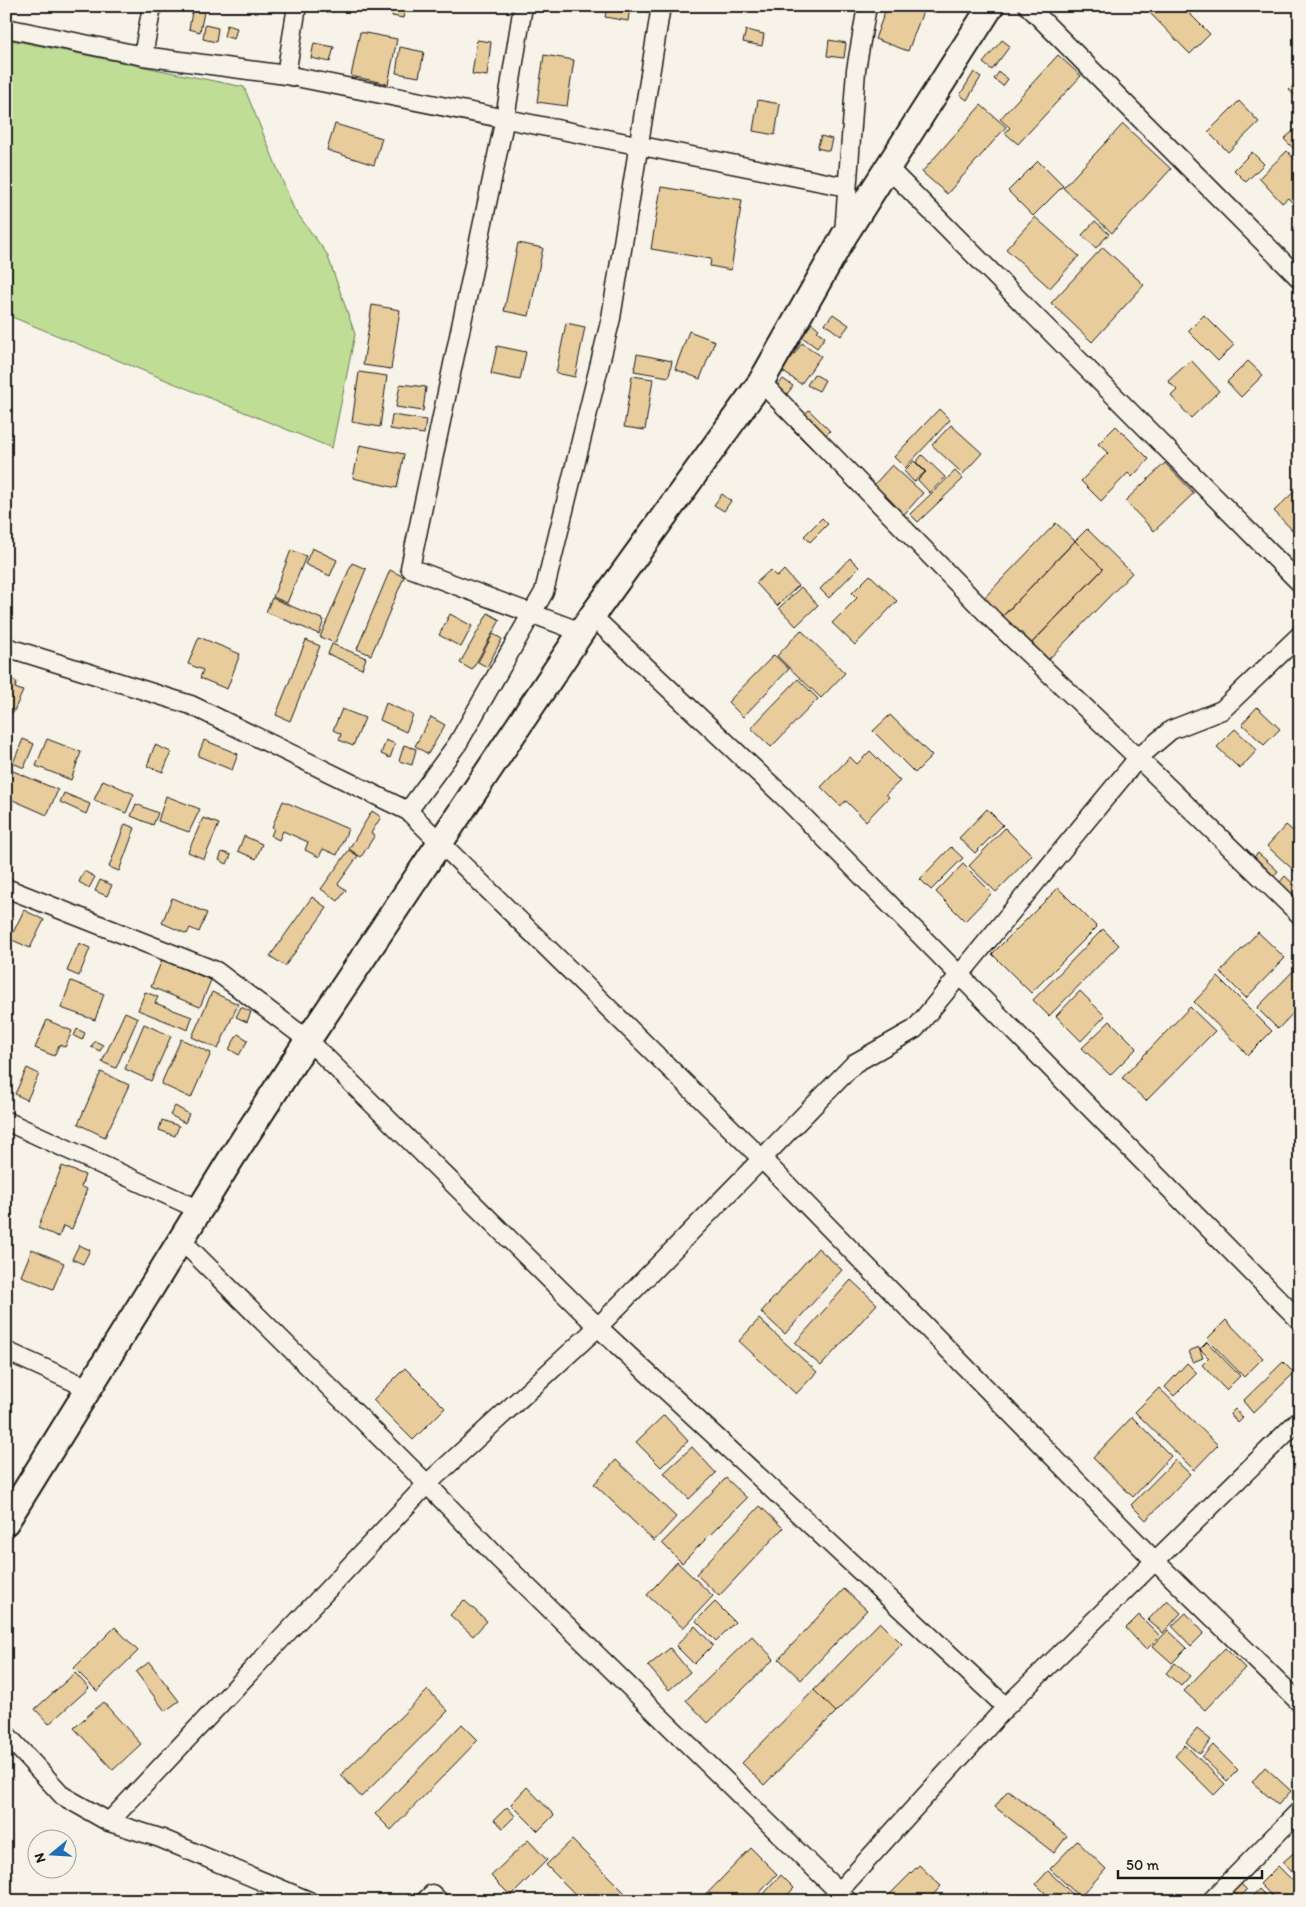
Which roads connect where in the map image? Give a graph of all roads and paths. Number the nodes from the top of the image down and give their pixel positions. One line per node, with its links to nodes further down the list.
1 (152, 6): 9 (street)
2 (297, 6): 10 (street)
3 (523, 6): 11 (street)
4 (661, 6): 12 (street)
5 (867, 6): 14 (street)
6 (991, 6): 13 (main road)
7 (1028, 6): 16 (street)
8 (6, 28): 9 (street)
9 (143, 56): 10 (street)
10 (286, 75): 11 (street)
11 (505, 118): 12 (street); 19 (street)
12 (638, 146): 14 (street); 19 (street)
13 (888, 168): 15 (main road); 18 (street)
14 (847, 187): 15 (street)
15 (844, 236): 17 (main road)
16 (1300, 279)
17 (761, 382): 20 (main road); 23 (street)
18 (1300, 583)
19 (532, 613): 20 (street); 24 (street)
20 (586, 624): 25 (main road); 28 (street)
21 (1300, 635): 23 (street)
22 (6, 647): 24 (street)
23 (1138, 758): 27 (street); 28 (street)
24 (408, 811): 25 (street)
25 (441, 843): 29 (main road); 31 (street)
26 (6, 888): 29 (street)
27 (1300, 915)
28 (960, 973): 31 (street); 34 (street)
29 (308, 1040): 32 (main road); 35 (street)
30 (6, 1121): 32 (street)
31 (762, 1159): 35 (street); 41 (street)
32 (200, 1210): 33 (main road)
33 (181, 1240): 37 (main road); 39 (street)
34 (1300, 1321)
35 (598, 1327): 39 (street); 43 (street)
36 (6, 1351): 37 (street)
37 (88, 1388): 40 (main road)
38 (1300, 1419): 41 (street)
39 (427, 1484): 46 (street); 47 (street)
40 (6, 1522)
41 (1155, 1562): 42 (street); 43 (street)
42 (1300, 1703)
43 (1006, 1707): 47 (street)
44 (6, 1734): 46 (street)
45 (1300, 1810): 51 (street)
46 (109, 1822): 48 (street)
47 (839, 1898)
48 (309, 1901)
49 (425, 1901): 50 (street)
50 (439, 1901)
51 (1212, 1901)

